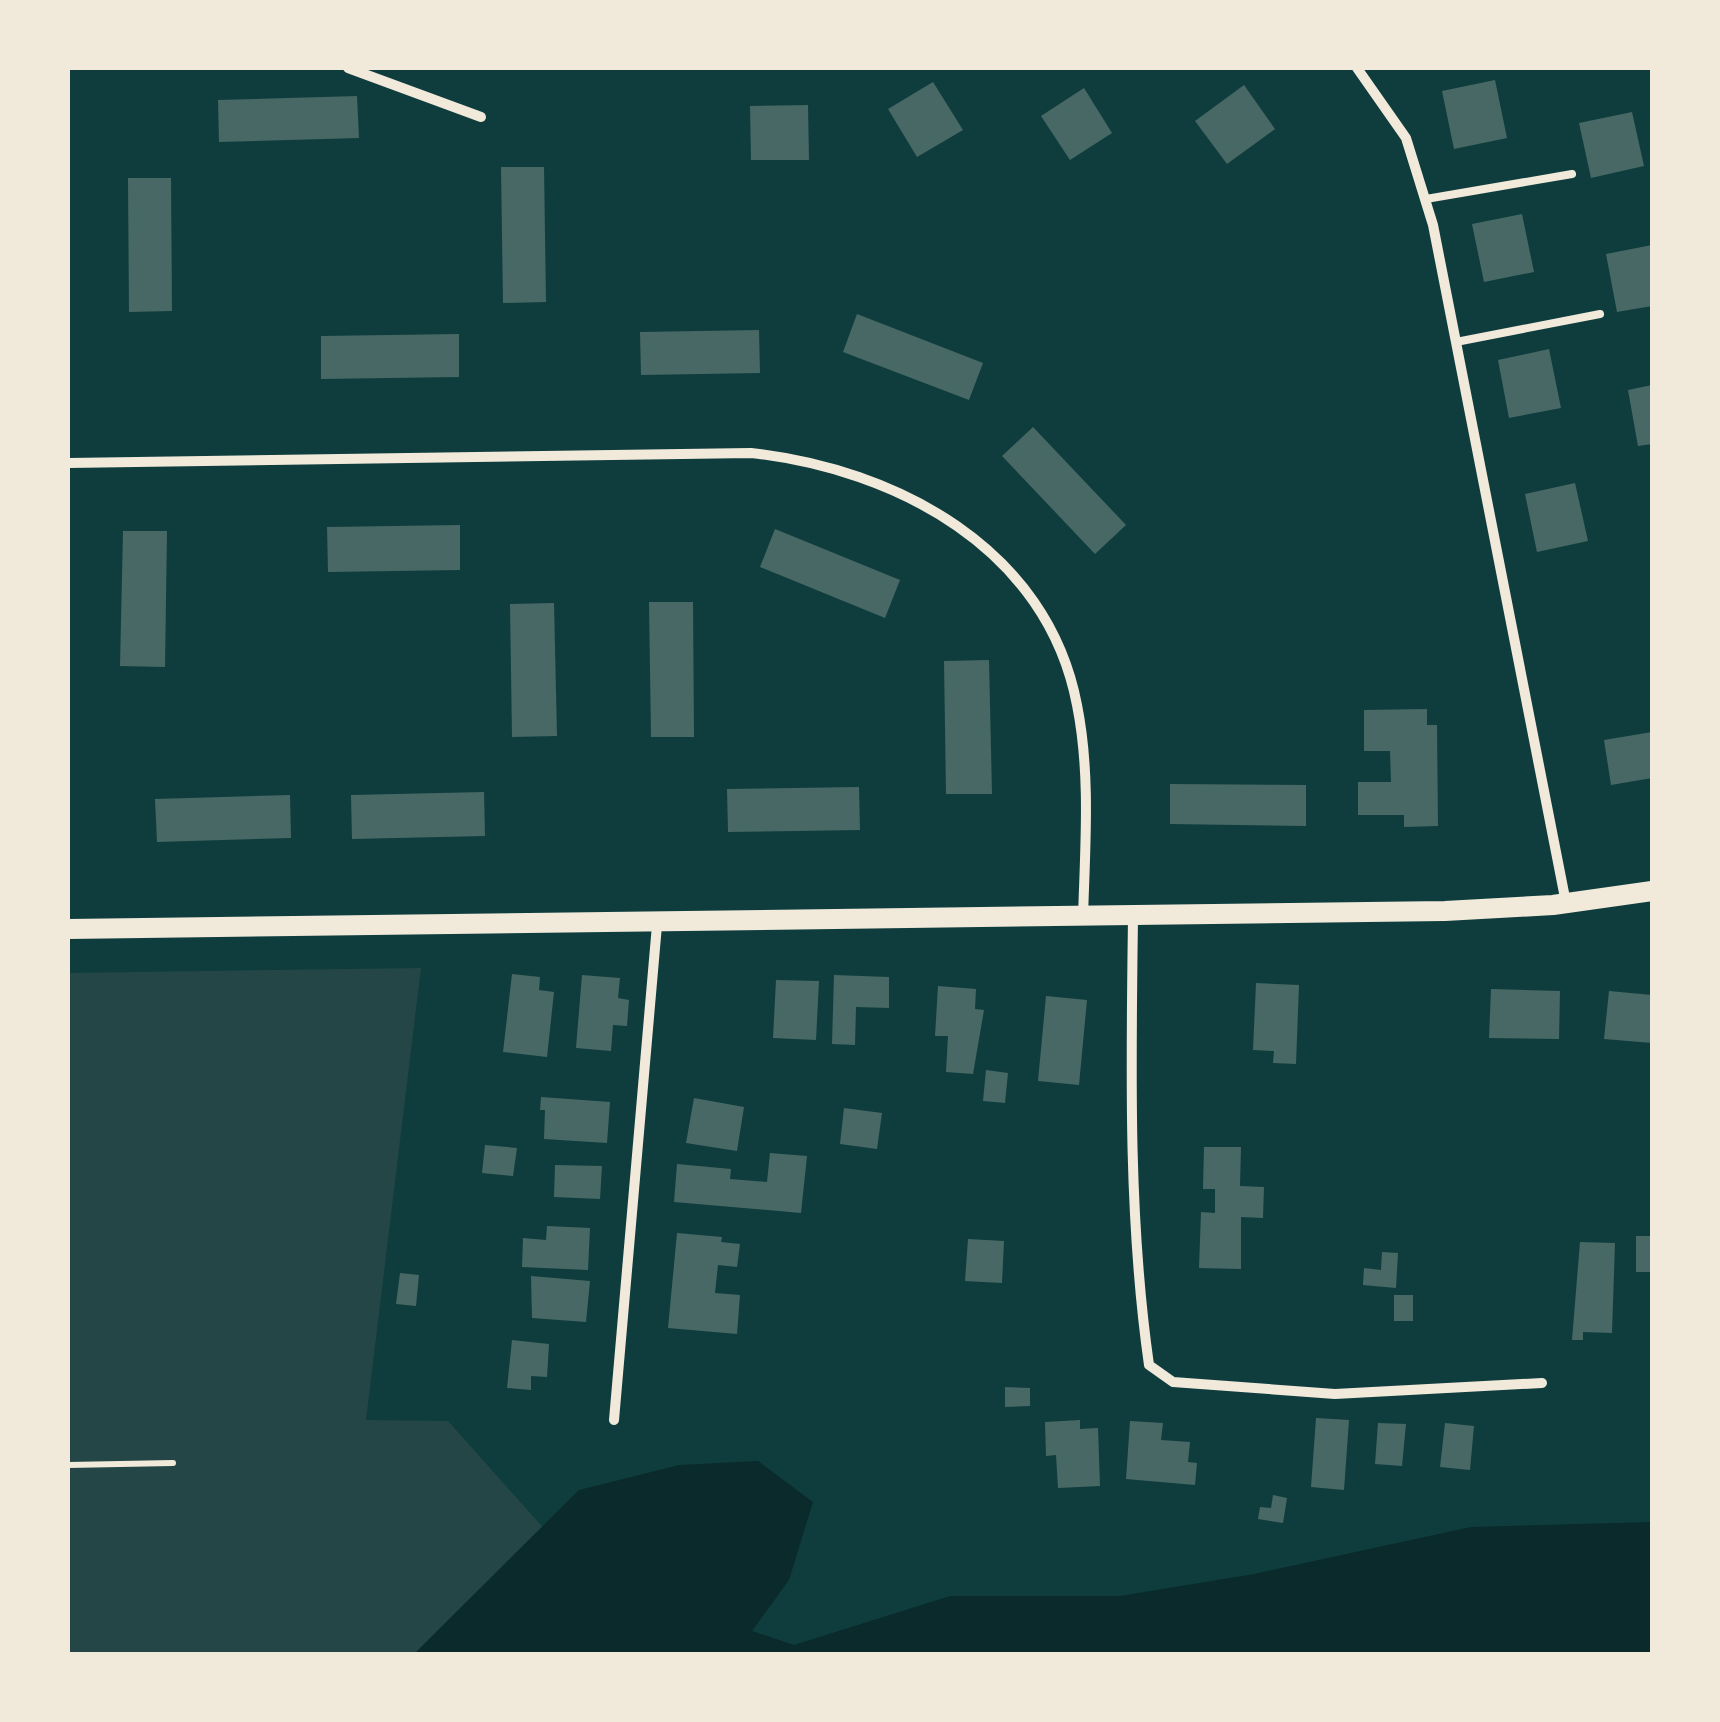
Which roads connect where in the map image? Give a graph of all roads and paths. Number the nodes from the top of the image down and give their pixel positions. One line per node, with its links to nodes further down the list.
1 (348, 68): 3 (street)
2 (1357, 68): 5 (street)
3 (481, 117)
4 (1572, 174): 5 (lane)
5 (1426, 199): 7 (street)
6 (1600, 314): 7 (lane)
7 (1456, 342): 10 (street)
8 (68, 463): 12 (street)
9 (1652, 892): 10 (main road)
10 (1566, 904): 11 (main road)
11 (1133, 918): 12 (main road); 15 (street)
12 (1083, 919): 13 (main road)
13 (657, 925): 14 (main road); 16 (street)
14 (68, 929)
15 (1542, 1382)
16 (614, 1420)
17 (173, 1464): 18 (path)
18 (68, 1466)

